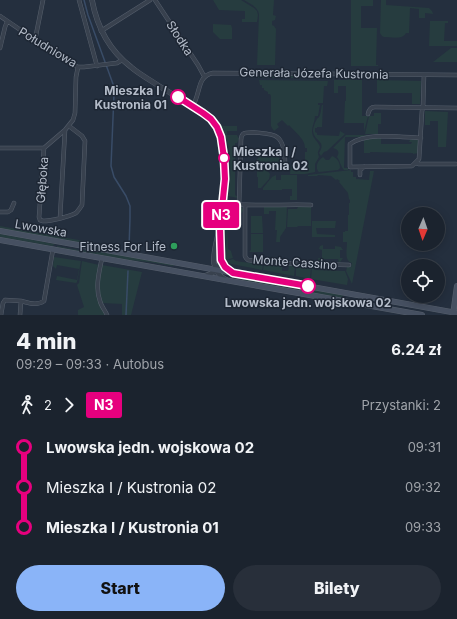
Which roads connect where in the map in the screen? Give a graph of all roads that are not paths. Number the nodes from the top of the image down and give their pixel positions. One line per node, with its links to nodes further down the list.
1 (43, 0): 9 (street)
2 (79, 0): 12 (street)
3 (92, 0): 8 (street)
4 (150, 0): 8 (street)
5 (156, 0): 16 (street, Słodka)
6 (0, 16): 7 (street, Południowa)
7 (8, 22): 9 (street, Południowa); 10 (street)
8 (101, 31): 11 (street)
9 (35, 40): 13 (street, Południowa)
10 (0, 48)
11 (122, 60): 12 (street, Południowa); 17 (street)
12 (100, 66): 13 (street, Południowa)
13 (78, 67): 21 (street, Głęboka)
14 (424, 74): 15 (street, Generała Józefa Kustronia); 16 (street, Generała Józefa Kustronia); 18 (street)
15 (457, 75)
16 (204, 76): 17 (street)
17 (192, 107): 32 (street)
18 (423, 107): 19 (street); 20 (street); 23 (street)
19 (457, 108)
20 (368, 114)
21 (69, 126): 22 (street, Głęboka); 37 (street, Głęboka)
22 (65, 130): 25 (street, Głęboka); 37 (street, Głęboka)
23 (421, 138): 26 (street); 29 (street)
24 (0, 148): 25 (street)
25 (44, 148): 37 (street, Głęboka)
26 (416, 163): 28 (street); 29 (street)
27 (286, 164): 33 (street)
28 (456, 164)
29 (365, 167): 30 (street)
30 (360, 175)
31 (14, 203): 36 (street)
32 (222, 203): 33 (street); 38 (street)
33 (240, 205): 34 (street)
34 (245, 205): 35 (street); 46 (street, Monte Cassino)
35 (312, 205)
36 (0, 212)
37 (60, 218)
38 (220, 227): 44 (street); 45 (street)
39 (0, 231): 41 (main road, Lwowska)
40 (0, 240): 42 (main road, Lwowska)
41 (66, 243): 42 (main road); 47 (main road, Lwowska)
42 (54, 249): 43 (main road, Lwowska); 53 (street)
43 (102, 258): 50 (main road, Lwowska); 57 (street)
44 (221, 260): 48 (street); 49 (street)
45 (214, 261): 47 (street); 48 (street)
46 (349, 265)
47 (203, 267): 48 (main road, Lwowska)
48 (216, 270): 49 (main road, Lwowska); 50 (street); 51 (street)
49 (233, 273): 54 (main road, Lwowska)
50 (205, 276): 51 (main road, Lwowska)
51 (226, 280): 58 (main road, Lwowska)
52 (457, 286): 54 (main road)
53 (21, 301): 55 (street); 56 (street)
54 (454, 313)
55 (0, 315)
56 (20, 315)
57 (107, 315)
58 (422, 315)

